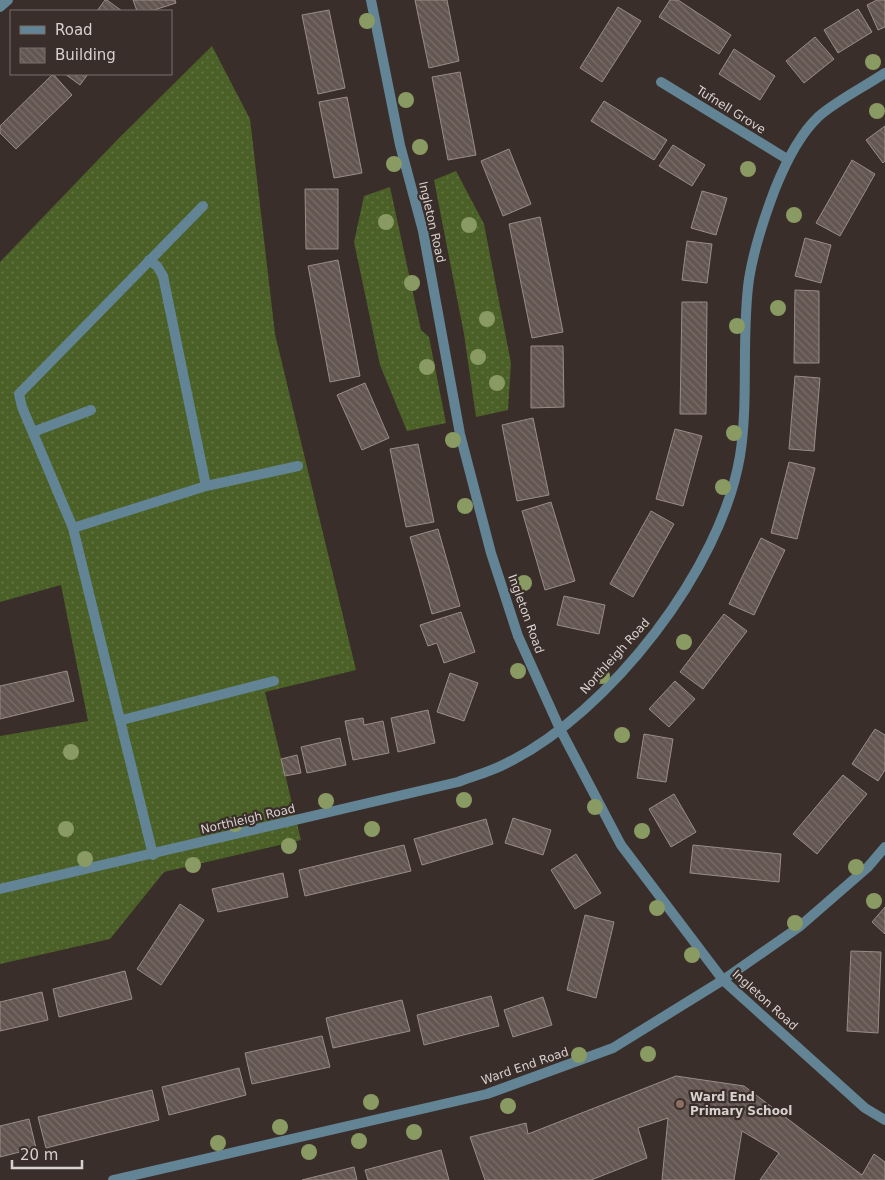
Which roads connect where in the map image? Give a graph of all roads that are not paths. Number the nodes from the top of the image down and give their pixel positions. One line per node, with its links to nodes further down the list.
1 (8, 0): 3 (street)
2 (371, 0): 16 (street, Ingleton Road)
3 (0, 7)
4 (885, 73): 6 (street, Northleigh Road)
5 (661, 82): 6 (street, Tufnell Grove)
6 (787, 159): 16 (street, Northleigh Road)
7 (203, 206): 8 (street)
8 (149, 260): 10 (street); 12 (street)
9 (91, 410): 10 (street)
10 (33, 432): 13 (street)
11 (298, 466): 12 (street)
12 (206, 486): 13 (street)
13 (73, 528): 15 (street)
14 (274, 681): 15 (street)
15 (122, 720): 18 (street)
16 (560, 729): 18 (street, Northleigh Road); 20 (street, Ingleton Road)
17 (885, 847): 20 (street, Ward End Road)
18 (153, 855): 19 (street, Northleigh Road)
19 (0, 889)
20 (723, 980): 21 (street, Ingleton Road); 22 (street, Ward End Road)
21 (885, 1120)
22 (113, 1180)

